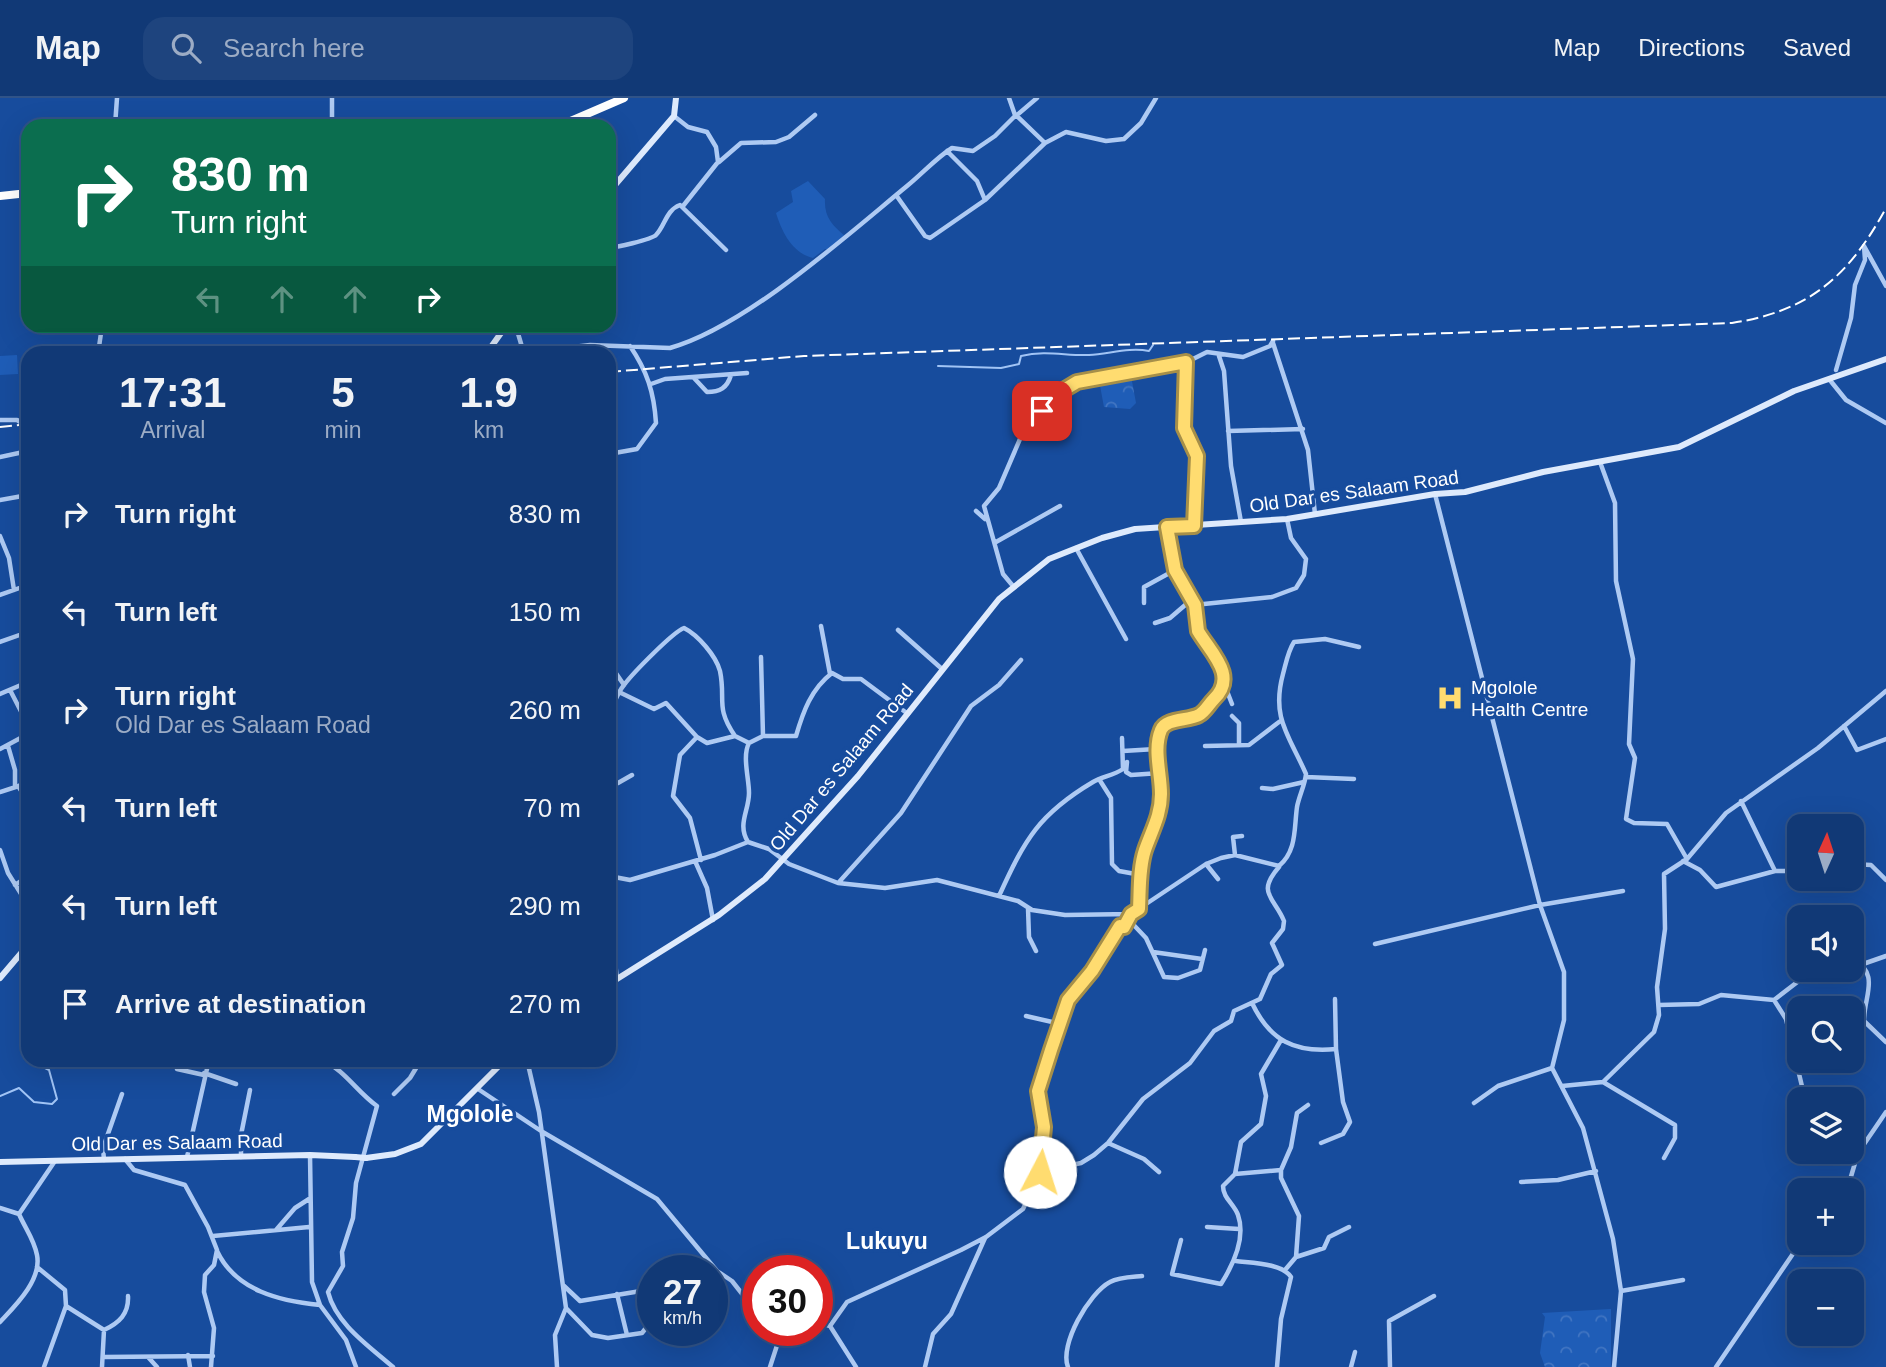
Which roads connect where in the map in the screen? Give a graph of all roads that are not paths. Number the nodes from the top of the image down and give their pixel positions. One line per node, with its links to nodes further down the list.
1 (117, 98): 11 (street)
2 (332, 98): 12 (street)
3 (624, 98): 13 (highway)
4 (1009, 98): 9 (street)
5 (1037, 98): 9 (street)
6 (1156, 98): 14 (street)
7 (675, 99): 10 (street)
8 (815, 115): 16 (street)
9 (1016, 115): 14 (street); 15 (street)
10 (674, 116): 16 (street); 17 (street)
11 (116, 119)
12 (332, 119)
13 (575, 119)
14 (1045, 143): 21 (street)
15 (947, 151): 19 (street); 21 (street)
16 (718, 162): 22 (street)
17 (616, 184)
18 (21, 194): 20 (highway)
19 (896, 195): 21 (street); 27 (street)
20 (0, 196)
21 (985, 200)
22 (683, 206): 23 (street); 24 (street)
23 (616, 248)
24 (726, 250)
25 (1886, 286): 33 (street)
26 (101, 333): 28 (street)
27 (630, 345): 29 (street); 38 (street)
28 (98, 346)
29 (563, 346)
30 (1219, 355): 32 (street); 42 (street); 43 (street)
31 (1886, 359): 37 (street, Old Dar es Salaam Road)
32 (1186, 362): 55 (street); 57 (street)
33 (1836, 370)
34 (747, 373): 35 (street)
35 (731, 375): 36 (street); 36 (street)
36 (694, 377): 38 (street)
37 (1829, 379): 41 (street); 47 (street, Old Dar es Salaam Road)
38 (651, 384): 45 (street)
39 (0, 420): 40 (street)
40 (21, 422)
41 (1886, 423)
42 (1303, 429): 43 (street); 53 (street)
43 (1228, 431): 56 (street)
44 (21, 452): 46 (street)
45 (616, 453)
46 (0, 457)
47 (1600, 462): 48 (street, Old Dar es Salaam Road); 126 (street)
48 (1435, 494): 53 (street, Old Dar es Salaam Road); 143 (street)
49 (21, 496): 50 (street)
50 (0, 500)
51 (1060, 506): 60 (street)
52 (976, 511): 55 (street)
53 (1315, 514): 54 (street, Old Dar es Salaam Road)
54 (1287, 519): 56 (street, Old Dar es Salaam Road); 68 (street)
55 (985, 520): 60 (street)
56 (1241, 522): 57 (street, Old Dar es Salaam Road)
57 (1194, 526): 58 (street, Old Dar es Salaam Road)
58 (1167, 527): 61 (street, Old Dar es Salaam Road); 62 (street)
59 (0, 536): 65 (street)
60 (996, 542): 63 (street)
61 (1076, 548): 63 (street, Old Dar es Salaam Road); 73 (street)
62 (1175, 570): 67 (street); 68 (street)
63 (1013, 586): 78 (street, Old Dar es Salaam Road)
64 (21, 588): 65 (street)
65 (14, 590): 66 (street)
66 (0, 595)
67 (1144, 603)
68 (1193, 603): 69 (street); 83 (street)
69 (1155, 623)
70 (821, 626): 80 (street)
71 (898, 630): 78 (street)
72 (21, 634): 74 (street)
73 (1126, 639)
74 (0, 642)
75 (1359, 647): 93 (street)
76 (761, 657): 96 (street)
77 (1021, 660): 138 (street)
78 (942, 669): 91 (street, Old Dar es Salaam Road)
79 (616, 673): 82 (street)
80 (830, 674): 91 (street); 96 (street)
81 (21, 685): 84 (street)
82 (624, 685): 86 (street); 95 (street)
83 (1225, 685): 89 (street); 106 (street)
84 (10, 690): 87 (street); 90 (street)
85 (1886, 691): 94 (street)
86 (619, 692): 88 (street); 97 (street)
87 (0, 694)
88 (616, 699)
89 (1232, 704)
90 (21, 711)
91 (908, 714): 127 (street, Old Dar es Salaam Road)
92 (1232, 716): 102 (street)
93 (1279, 722): 102 (street); 113 (street)
94 (1844, 726): 100 (street); 120 (street)
95 (735, 736): 97 (street); 101 (street)
96 (762, 736): 101 (street)
97 (697, 737): 125 (street)
98 (21, 738): 103 (street)
99 (1122, 738): 107 (street)
100 (1886, 739)
101 (749, 743): 122 (street)
102 (1239, 745): 104 (street)
103 (8, 746): 105 (street); 116 (street)
104 (1205, 746)
105 (0, 749)
106 (1156, 749): 107 (street); 109 (street)
107 (1123, 751): 111 (street)
108 (1127, 762): 109 (street)
109 (1160, 772): 133 (street)
110 (632, 775): 114 (street)
111 (1099, 779): 133 (street); 142 (street)
112 (1354, 779): 113 (street)
113 (1305, 780): 117 (street); 130 (street)
114 (616, 783)
115 (21, 786): 116 (street)
116 (17, 787): 118 (street); 119 (street)
117 (1262, 788)
118 (0, 792)
119 (21, 792)
120 (1741, 801): 126 (street); 131 (street)
121 (1242, 836): 124 (street)
122 (748, 842): 125 (street); 127 (street)
123 (0, 850): 139 (street)
124 (1235, 856): 128 (street); 130 (street)
125 (698, 860): 134 (street); 147 (street)
126 (1685, 860): 131 (street); 166 (street)
127 (784, 861): 138 (street); 147 (street, Old Dar es Salaam Road)
128 (1206, 864): 135 (street); 145 (street)
129 (1864, 864): 136 (street)
130 (1279, 866): 165 (street)
131 (1775, 872): 132 (street)
132 (1787, 872)
133 (1140, 875): 145 (street)
134 (616, 877)
135 (1218, 880)
136 (1886, 880)
137 (21, 881): 139 (street)
138 (840, 881): 142 (street)
139 (15, 885): 141 (street)
140 (1622, 891): 143 (street)
141 (21, 894)
142 (999, 896): 144 (street)
143 (1540, 905): 149 (street); 176 (street)
144 (1028, 907): 146 (street); 151 (street)
145 (1139, 909): 146 (street)
146 (1131, 914): 148 (street)
147 (713, 919): 161 (street, Old Dar es Salaam Road)
148 (1129, 920): 153 (street); 168 (street)
149 (1375, 944)
150 (1205, 950): 155 (street)
151 (1036, 951)
152 (21, 952): 159 (street)
153 (1153, 952): 155 (street); 155 (street)
154 (1886, 956): 157 (street)
155 (1202, 959)
156 (616, 964): 161 (street)
157 (1864, 964)
158 (1864, 966): 170 (street)
159 (3, 969): 160 (street)
160 (0, 978)
161 (618, 979)
162 (1798, 982): 164 (street)
163 (1335, 999): 171 (street)
164 (1774, 1000): 166 (street); 183 (street)
165 (1252, 1003): 169 (street); 192 (street)
166 (1658, 1005): 180 (street)
167 (1026, 1016): 168 (street)
168 (1061, 1024): 204 (street)
169 (1281, 1040): 171 (street); 206 (street)
170 (1886, 1042)
171 (1336, 1049): 193 (street)
172 (206, 1067): 179 (street)
173 (334, 1067): 258 (street)
174 (417, 1067): 187 (street)
175 (528, 1067): 191 (street)
176 (1552, 1068): 182 (street); 188 (street)
177 (177, 1069): 179 (street)
178 (498, 1069): 184 (street)
179 (204, 1074): 181 (street); 195 (street)
180 (1603, 1082): 182 (street); 197 (street)
181 (236, 1084)
182 (1562, 1086): 203 (street)
183 (1802, 1087)
184 (478, 1089): 191 (street); 194 (street, Old Dar es Salaam Road, bridge)
185 (250, 1090): 196 (street)
186 (122, 1094): 199 (street)
187 (394, 1094)
188 (1474, 1102)
189 (1308, 1104): 202 (street)
190 (1886, 1112): 207 (street)
191 (541, 1131): 221 (street); 230 (street)
192 (1108, 1143): 204 (street); 205 (street)
193 (1321, 1143)
194 (310, 1155): 196 (street, Old Dar es Salaam Road); 209 (street)
195 (187, 1157): 196 (street, Old Dar es Salaam Road); 198 (street, Old Dar es Salaam Road)
196 (241, 1157)
197 (1664, 1158)
198 (125, 1159): 199 (street, Old Dar es Salaam Road); 217 (street)
199 (104, 1160): 200 (street, Old Dar es Salaam Road)
200 (55, 1161): 201 (street, Old Dar es Salaam Road); 211 (street)
201 (0, 1162)
202 (1281, 1170): 206 (street); 223 (street)
203 (1596, 1171): 208 (street); 231 (street)
204 (1040, 1172): 218 (street)
205 (1159, 1172)
206 (1235, 1174): 215 (street)
207 (1851, 1178)
208 (1521, 1182)
209 (309, 1199): 212 (street); 216 (street)
210 (0, 1208): 211 (street)
211 (19, 1213): 225 (street)
212 (309, 1227): 216 (street); 237 (street)
213 (1207, 1227): 215 (street)
214 (1349, 1227): 223 (street)
215 (1239, 1229): 224 (street)
216 (276, 1230): 217 (street)
217 (212, 1236): 220 (street)
218 (986, 1237): 241 (street); 262 (street)
219 (1181, 1240): 224 (street)
220 (217, 1250): 237 (street); 249 (street)
221 (701, 1255)
222 (1792, 1255): 268 (street)
223 (1296, 1257): 226 (street)
224 (1236, 1261): 226 (street)
225 (37, 1267): 238 (street); 240 (street)
226 (1285, 1270): 264 (street)
227 (1142, 1276): 263 (street)
228 (728, 1279): 234 (street)
229 (1683, 1280): 231 (street)
230 (562, 1284): 233 (street); 239 (street)
231 (1621, 1290): 267 (street)
232 (637, 1291): 233 (street)
233 (617, 1294): 245 (street)
234 (742, 1294)
235 (128, 1296): 242 (street)
236 (1434, 1296): 266 (street)
237 (320, 1305): 257 (street)
238 (66, 1306): 242 (street); 252 (street)
239 (566, 1308): 245 (street); 259 (street)
240 (0, 1322)
241 (833, 1322)
242 (104, 1331): 250 (street)
243 (833, 1331): 261 (street)
244 (637, 1334): 245 (street)
245 (626, 1335)
246 (777, 1346): 260 (street)
247 (1355, 1352): 265 (street)
248 (188, 1355): 249 (street); 251 (street); 255 (street)
249 (213, 1356): 256 (street)
250 (104, 1357): 251 (street); 253 (street)
251 (148, 1357): 254 (street)
252 (44, 1367)
253 (102, 1367)
254 (157, 1367)
255 (190, 1367)
256 (212, 1367)
257 (356, 1367)
258 (393, 1367)
259 (558, 1367)
260 (770, 1367)
261 (856, 1367)
262 (925, 1367)
263 (1068, 1367)
264 (1277, 1367)
265 (1351, 1367)
266 (1390, 1367)
267 (1614, 1367)
268 (1716, 1367)

